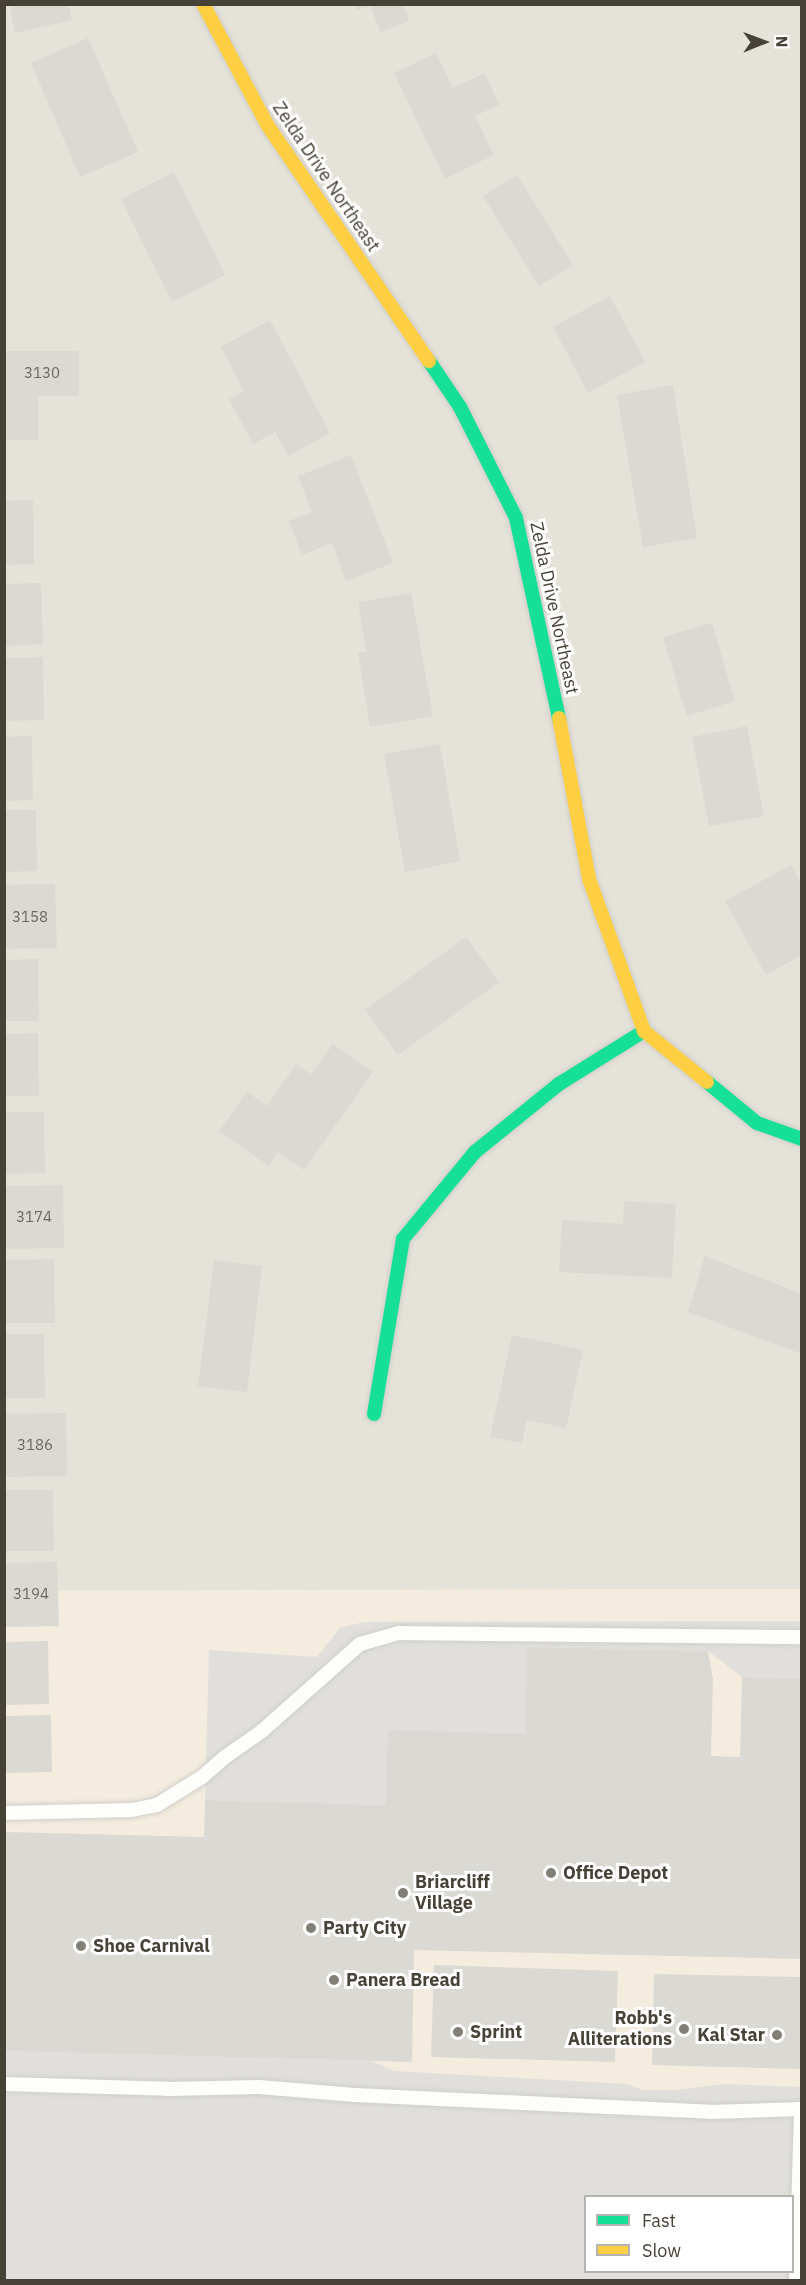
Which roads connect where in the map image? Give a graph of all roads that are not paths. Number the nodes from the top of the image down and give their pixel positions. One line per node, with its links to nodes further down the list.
1 (203, 4): 2 (street, Zelda Drive Northeast)
2 (644, 1031): 3 (street, Zelda Drive Northeast); 4 (street)
3 (801, 1139)
4 (374, 1414)
5 (801, 1637): 6 (lane)
6 (4, 1813)
7 (4, 2084): 8 (lane)
8 (801, 2109): 9 (lane)
9 (796, 2280)

